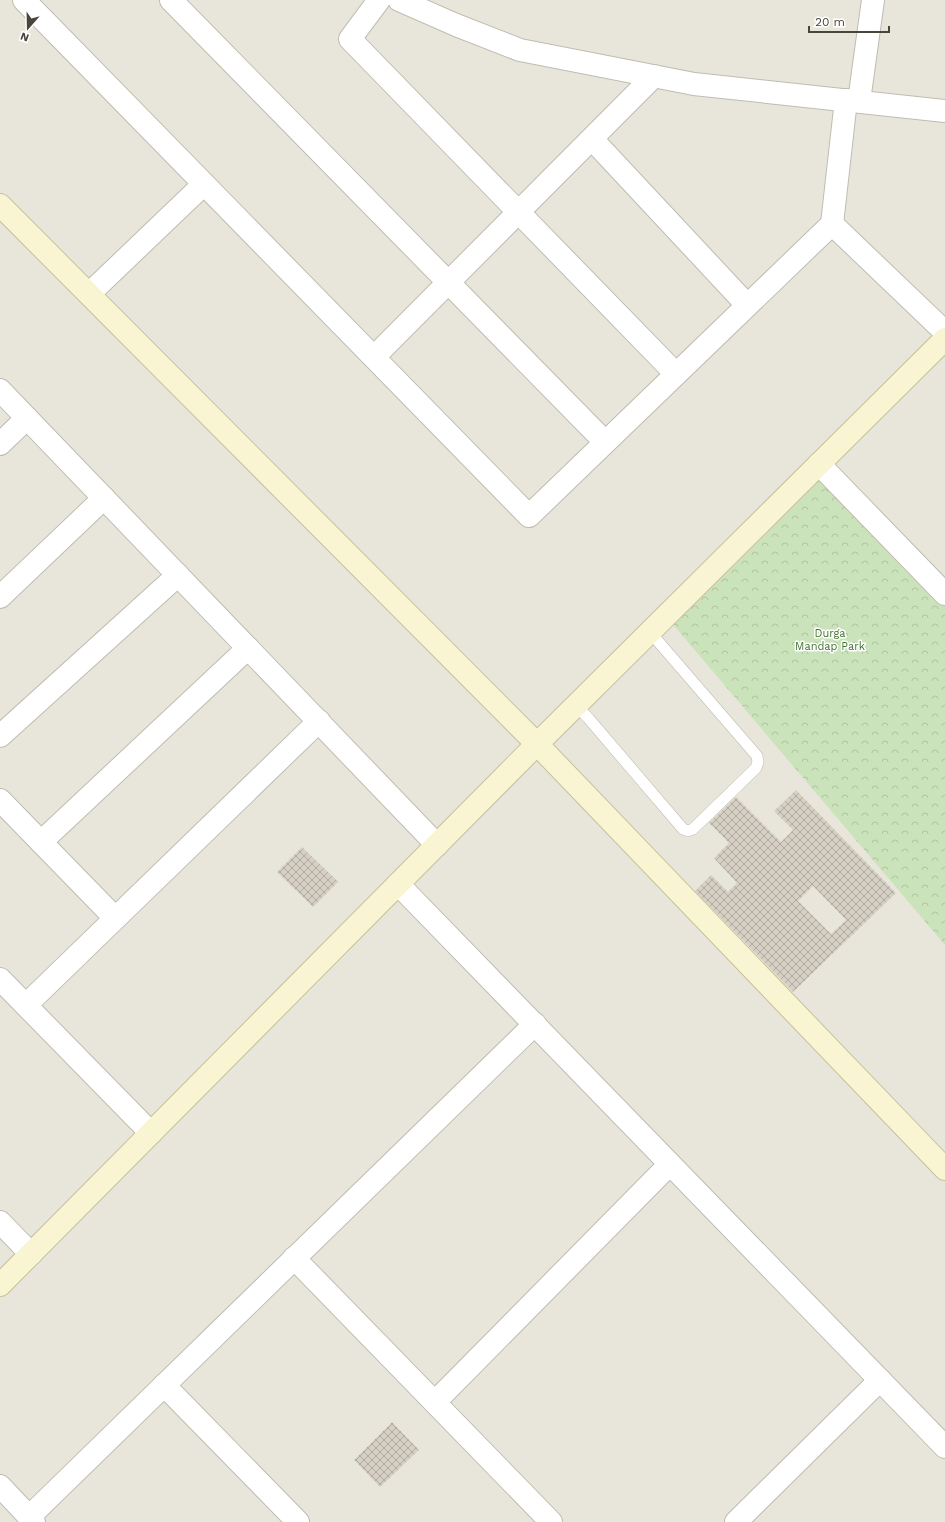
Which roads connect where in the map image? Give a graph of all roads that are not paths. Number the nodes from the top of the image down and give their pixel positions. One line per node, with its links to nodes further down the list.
1 (24, 0): 10 (street)
2 (171, 0): 14 (street)
3 (379, 0): 12 (street)
4 (399, 0): 6 (street)
5 (873, 0): 7 (street)
6 (654, 76): 7 (street); 9 (street)
7 (852, 101): 8 (street); 13 (street)
8 (945, 111)
9 (592, 139): 12 (street); 16 (street)
10 (204, 184): 15 (street); 19 (street)
11 (0, 205): 15 (street)
12 (518, 212): 14 (street); 20 (street)
13 (832, 224): 16 (street); 17 (street)
14 (449, 283): 19 (street); 23 (street)
15 (88, 294): 35 (street)
16 (747, 305): 20 (street)
17 (945, 332)
18 (945, 339): 25 (street)
19 (374, 357): 23 (street)
20 (676, 374): 23 (street)
21 (0, 390): 22 (street)
22 (27, 418): 24 (street); 26 (street)
23 (605, 442)
24 (0, 444)
25 (819, 464): 28 (street); 30 (street)
26 (104, 498): 27 (street); 29 (street)
27 (178, 575): 31 (street); 34 (street)
28 (941, 583)
29 (0, 597)
30 (650, 632): 32 (street); 32 (lane)
31 (248, 648): 33 (street); 37 (street)
32 (576, 705): 35 (street)
33 (319, 721): 38 (street); 40 (street)
34 (0, 736)
35 (537, 744): 38 (street); 46 (street)
36 (0, 800): 37 (street)
37 (41, 842): 40 (street)
38 (437, 845): 39 (street)
39 (398, 884): 43 (street); 44 (street)
40 (115, 918): 42 (street)
41 (0, 979): 42 (street)
42 (26, 1005): 44 (street)
43 (534, 1024): 45 (street); 49 (street)
44 (151, 1133): 48 (street)
45 (670, 1164): 51 (street); 53 (street)
46 (945, 1169)
47 (0, 1222): 48 (street)
48 (30, 1254): 50 (street)
49 (294, 1258): 52 (street); 53 (street)
50 (0, 1284)
51 (880, 1380): 54 (street); 59 (street)
52 (164, 1385): 56 (street); 57 (street)
53 (435, 1402): 58 (street)
54 (945, 1447)
55 (0, 1486): 56 (street)
56 (32, 1519)
57 (298, 1522)
58 (551, 1522)
59 (736, 1522)

